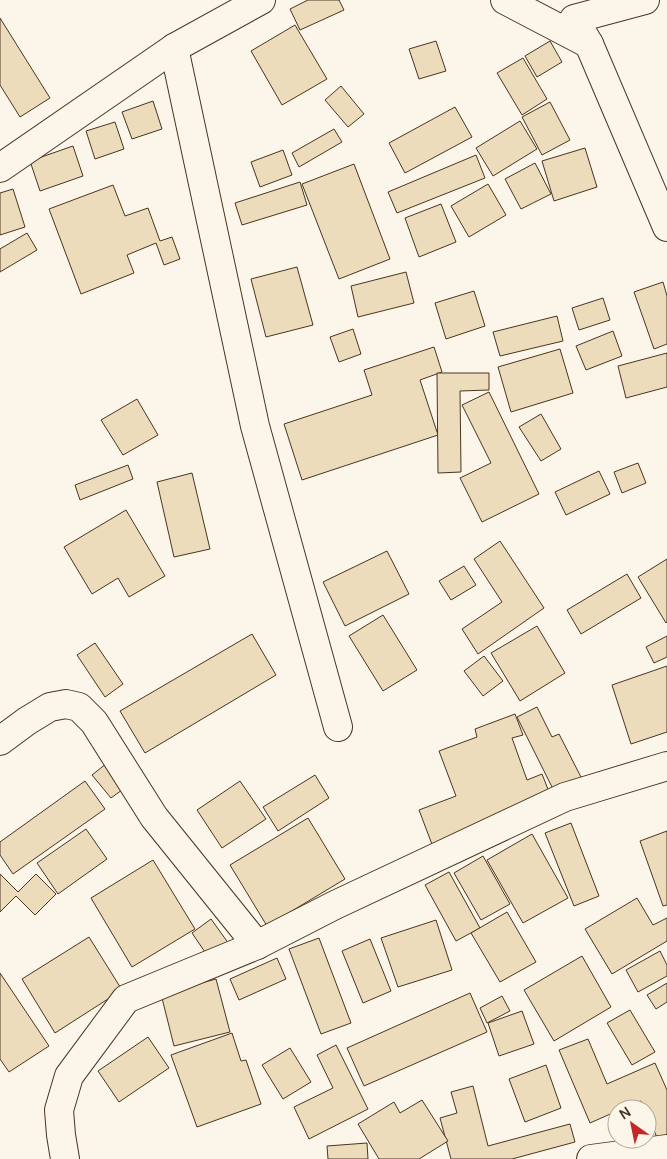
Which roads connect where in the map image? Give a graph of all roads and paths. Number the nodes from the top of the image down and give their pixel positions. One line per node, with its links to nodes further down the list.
1 (261, 0): 5 (street)
2 (505, 0): 4 (street)
3 (645, 0): 4 (street)
4 (589, 44): 7 (street)
5 (174, 48): 6 (street); 8 (street)
6 (0, 168)
7 (667, 227)
8 (338, 727)
9 (0, 741): 11 (street)
10 (667, 766): 11 (street)
11 (257, 945): 13 (street)
12 (667, 1150): 14 (street)
13 (65, 1159)
14 (591, 1159)

